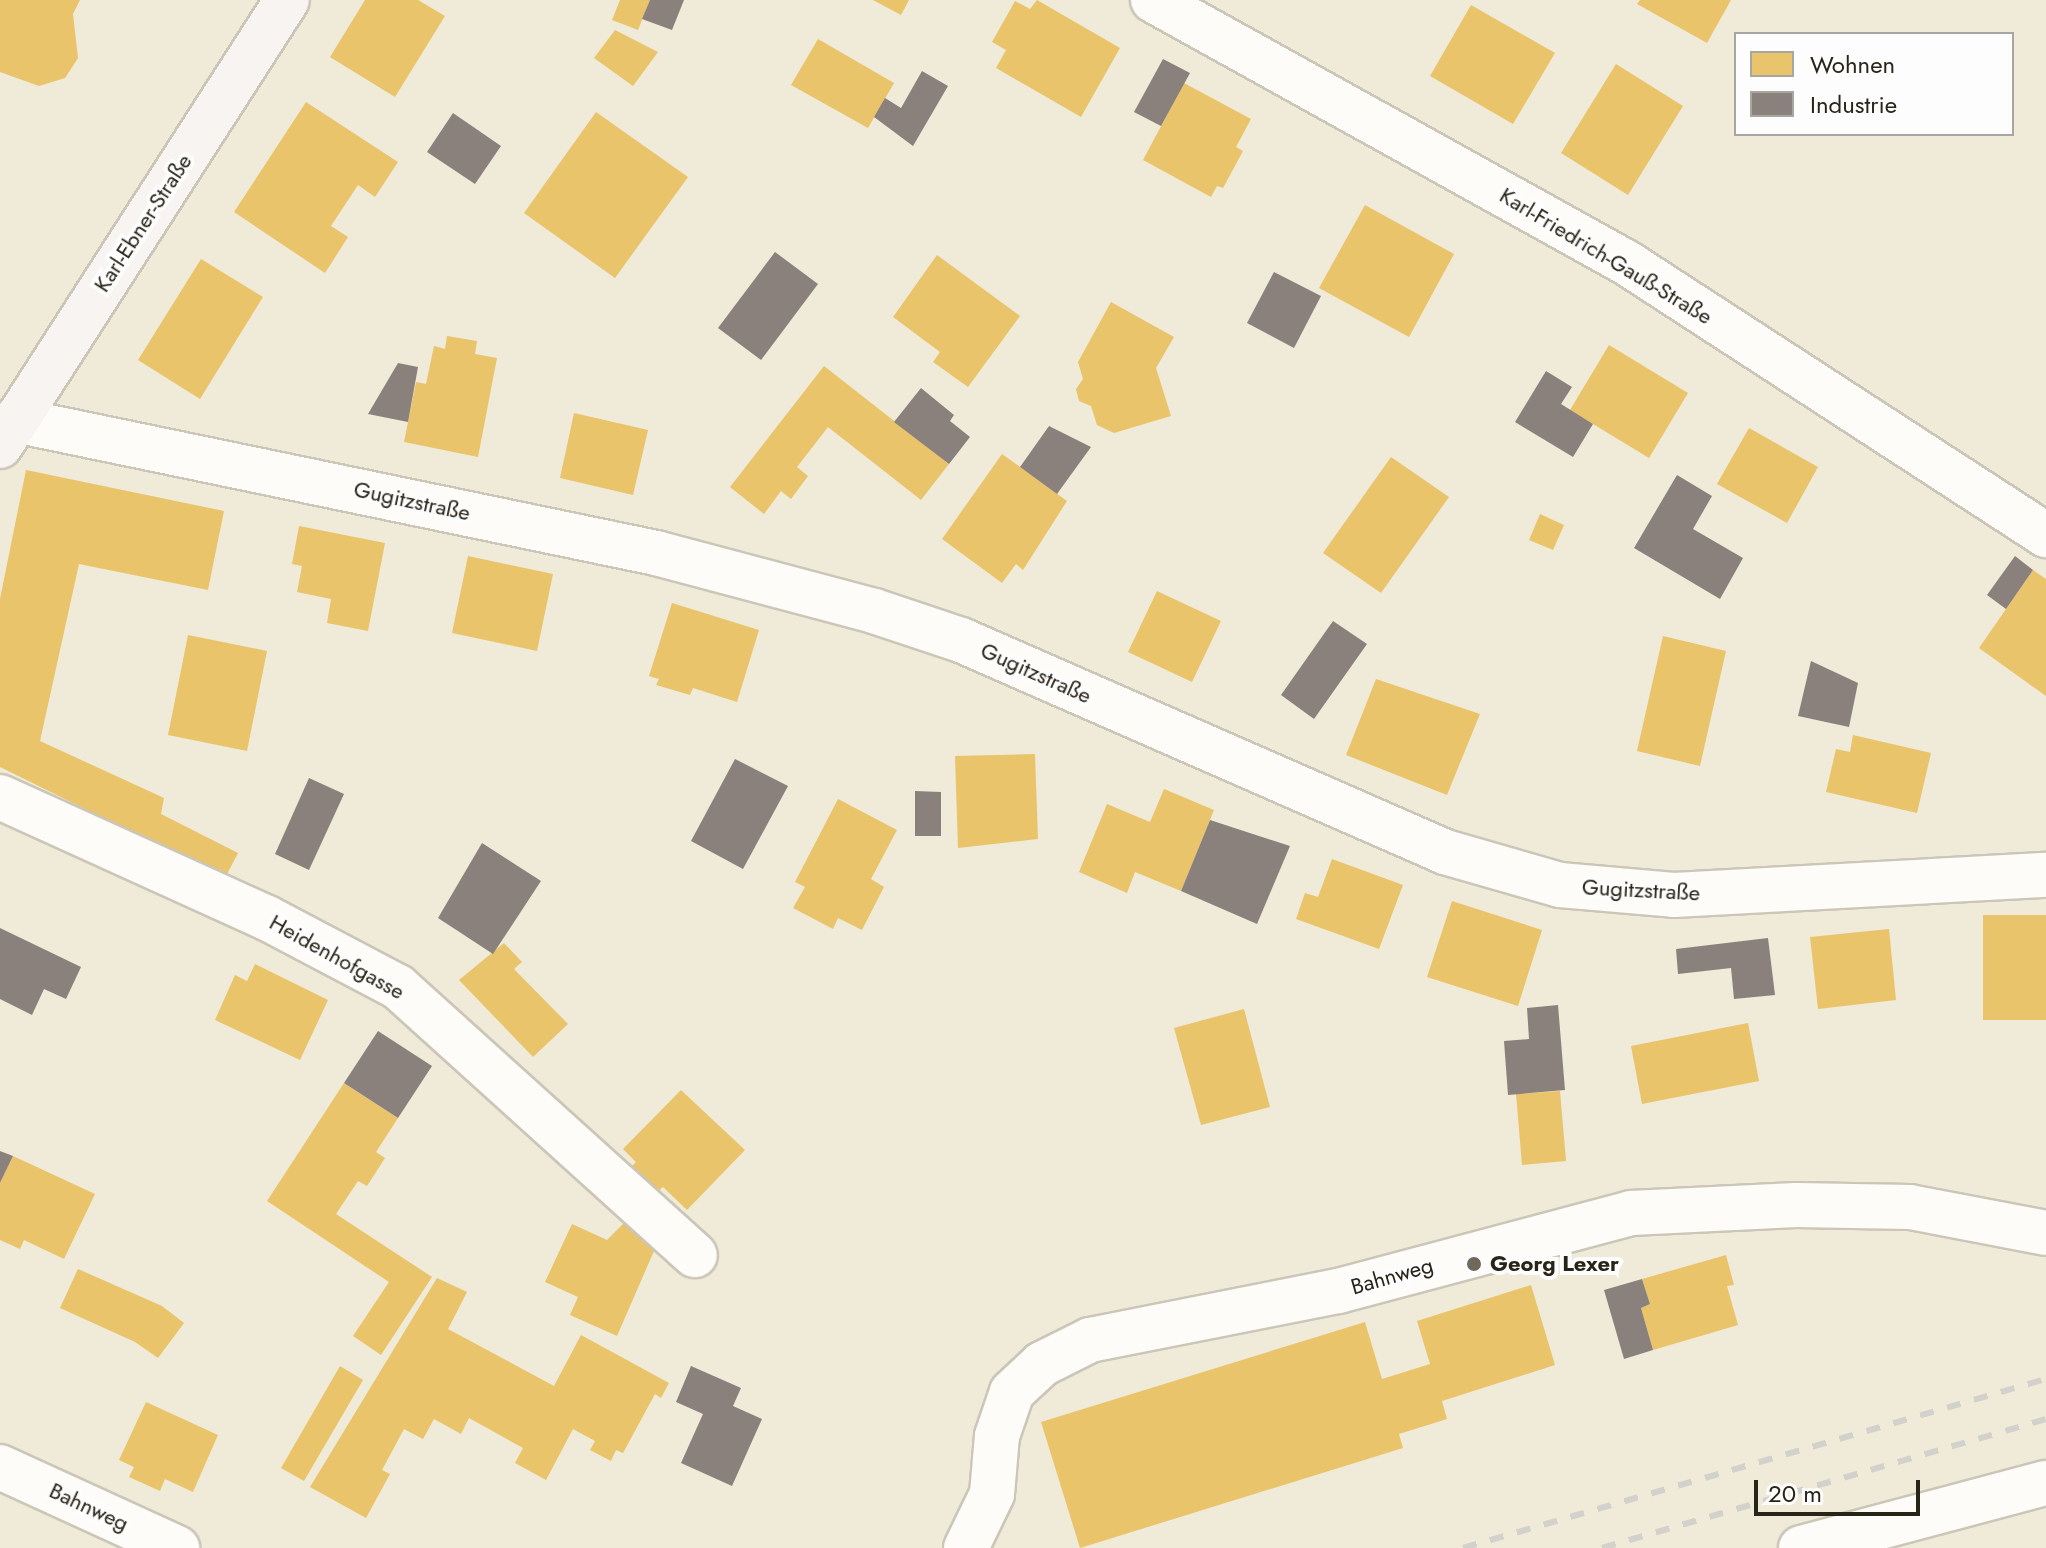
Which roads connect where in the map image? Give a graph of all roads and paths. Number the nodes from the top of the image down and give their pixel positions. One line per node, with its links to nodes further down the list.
1 (287, 0): 3 (street, Karl-Ebner-Straße)
2 (1153, 0): 4 (street, Karl-Friedrich-Gauß-Straße)
3 (7, 433): 6 (street, Gugitzstraße)
4 (2046, 535)
5 (0, 797): 8 (street, Heidenhofgasse)
6 (2046, 875)
7 (2046, 1233): 12 (street, Bahnweg)
8 (695, 1255)
9 (0, 1467): 11 (street, Bahnweg)
10 (2046, 1483): 13 (street)
11 (177, 1548)
12 (966, 1548)
13 (1801, 1548)

